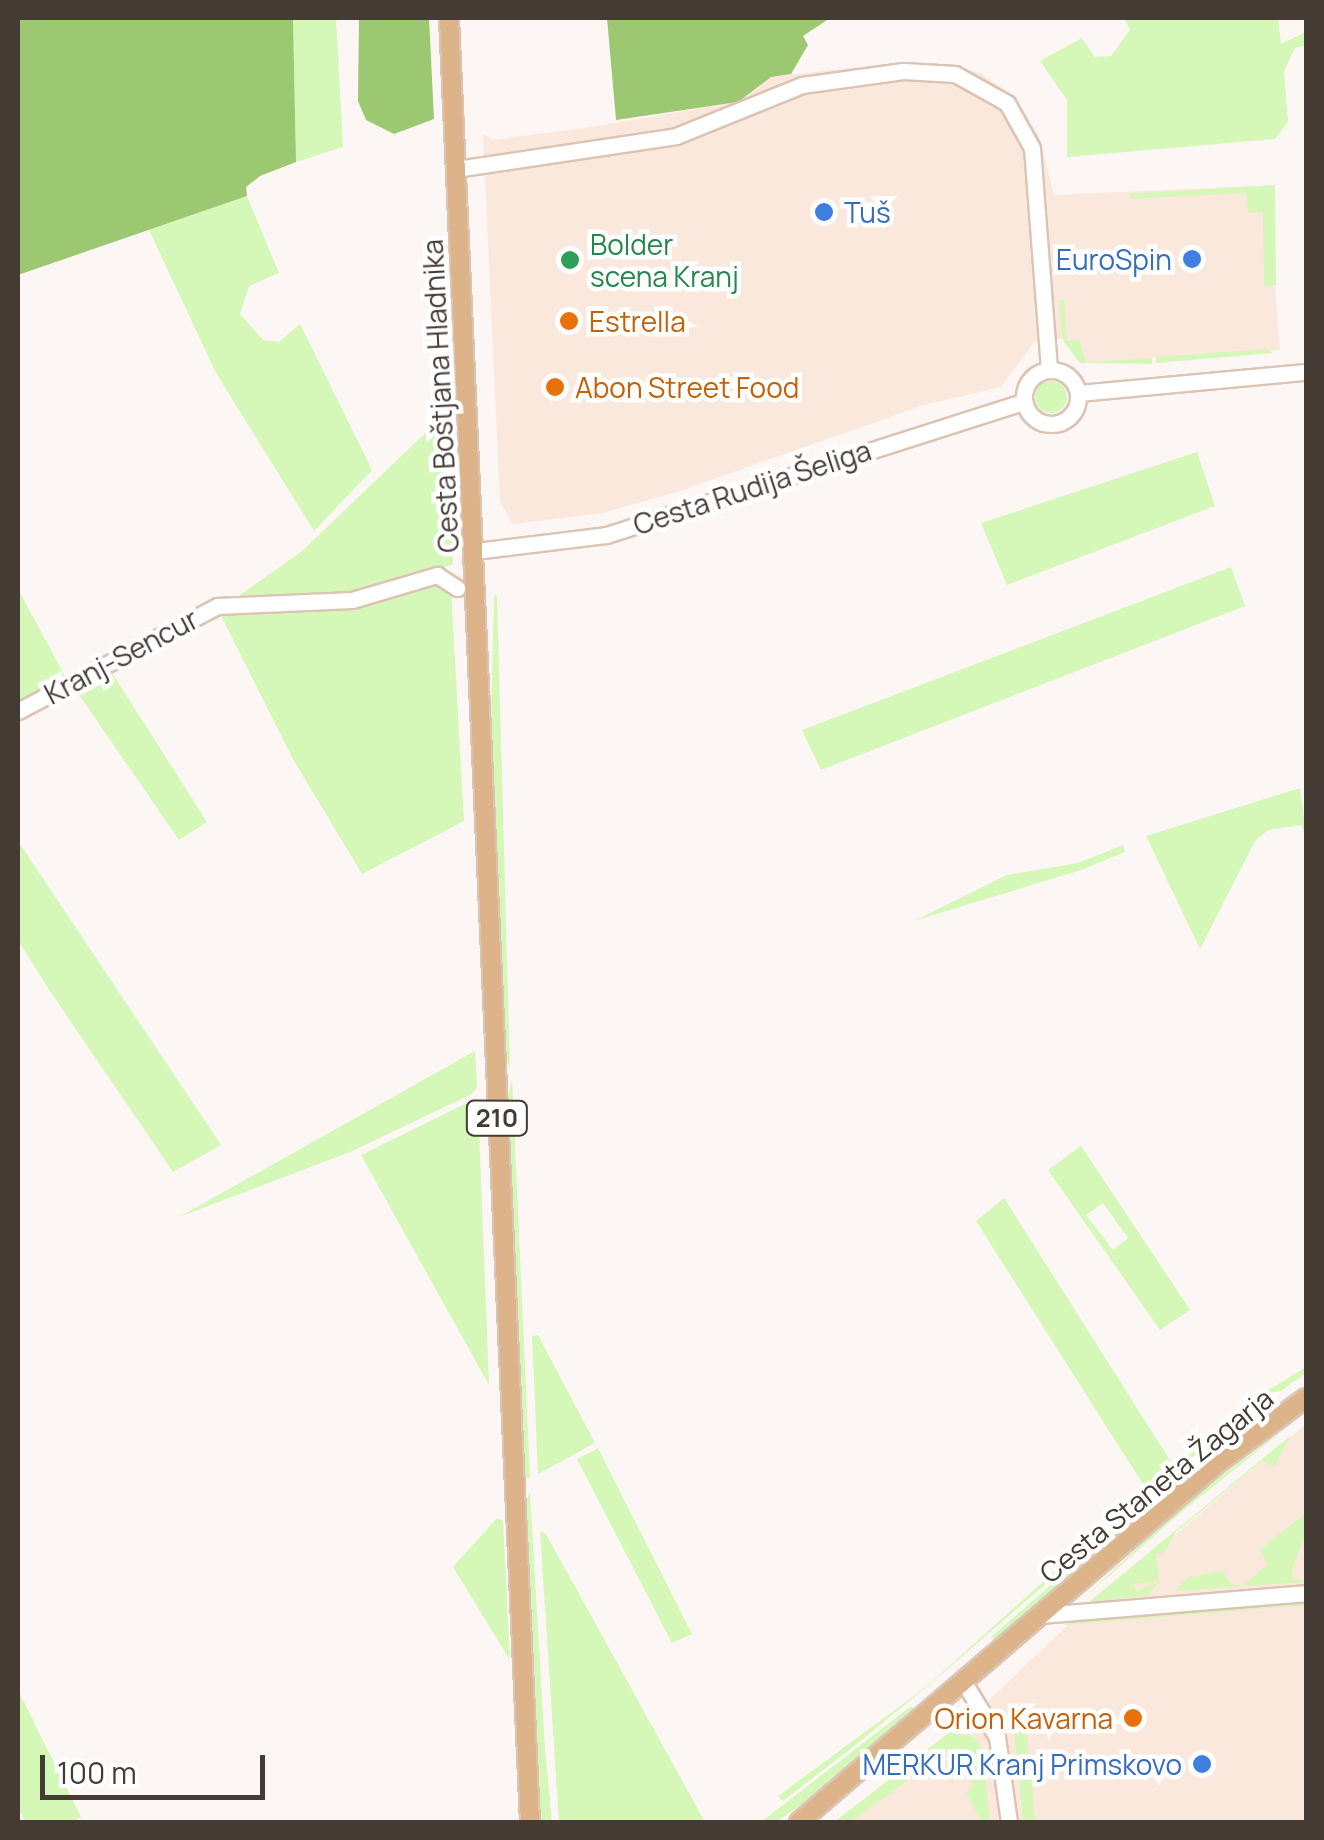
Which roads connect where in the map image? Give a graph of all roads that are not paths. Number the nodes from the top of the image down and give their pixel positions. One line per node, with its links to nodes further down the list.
1 (449, 18): 2 (main road, Cesta Boštjana Hladnika / 210)
2 (456, 169): 3 (street); 7 (main road, Cesta Boštjana Hladnika / 210)
3 (1050, 370): 5 (street); 6 (street)
4 (1306, 372): 5 (street)
5 (1078, 393): 6 (street)
6 (1024, 402): 7 (street, Cesta Rudija Šeliga)
7 (476, 552): 14 (main road, Cesta Boštjana Hladnika / 210)
8 (457, 588): 9 (street, Kranj-Sencur)
9 (18, 711)
10 (1306, 1398): 12 (main road, Cesta Staneta Žagarja)
11 (1306, 1593): 12 (street, Cesta Staneta Žagarja)
12 (1041, 1615): 13 (main road, Cesta Staneta Žagarja)
13 (965, 1684): 15 (main road, Cesta Staneta Žagarja); 16 (street)
14 (530, 1822)
15 (799, 1822)
16 (1009, 1822)

